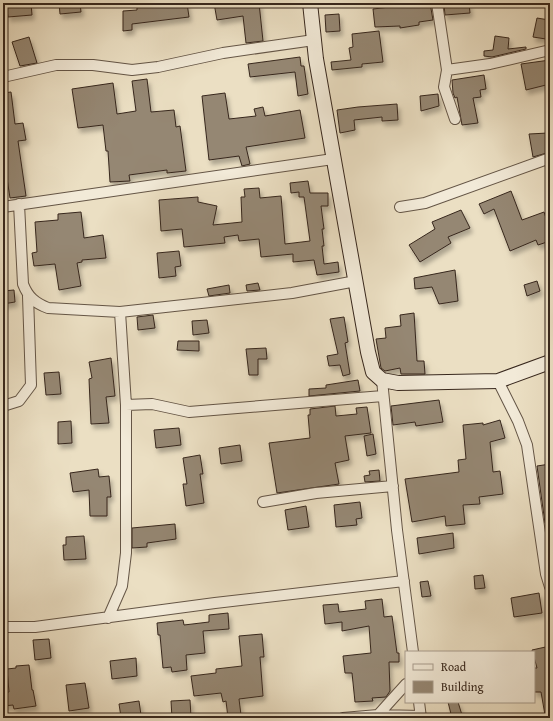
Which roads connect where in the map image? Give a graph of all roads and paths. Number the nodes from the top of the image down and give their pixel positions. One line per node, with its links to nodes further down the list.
1 (310, 3): 3 (street)
2 (437, 3): 5 (street)
3 (314, 40): 6 (street); 9 (street)
4 (550, 50): 5 (street)
5 (446, 70): 7 (street)
6 (3, 77)
7 (455, 119)
8 (550, 158): 12 (street)
9 (333, 159): 10 (street); 13 (street)
10 (19, 204): 11 (street); 14 (street)
11 (3, 207)
12 (400, 208)
13 (356, 281): 15 (street); 17 (street)
14 (28, 296): 15 (street); 20 (street)
15 (120, 312): 21 (street)
16 (550, 362): 18 (street)
17 (382, 380): 18 (street); 19 (street)
18 (498, 381): 25 (street)
19 (383, 396): 21 (street); 22 (street)
20 (3, 406)
21 (126, 406): 26 (street)
22 (393, 486): 23 (street); 24 (street)
23 (263, 502)
24 (404, 581): 26 (street); 28 (street)
25 (550, 588)
26 (108, 618): 27 (street)
27 (3, 627)
28 (413, 651)
29 (405, 685): 31 (street)
30 (419, 703): 32 (street)
31 (378, 715): 32 (street); 33 (street)
32 (421, 717)
33 (343, 718)

